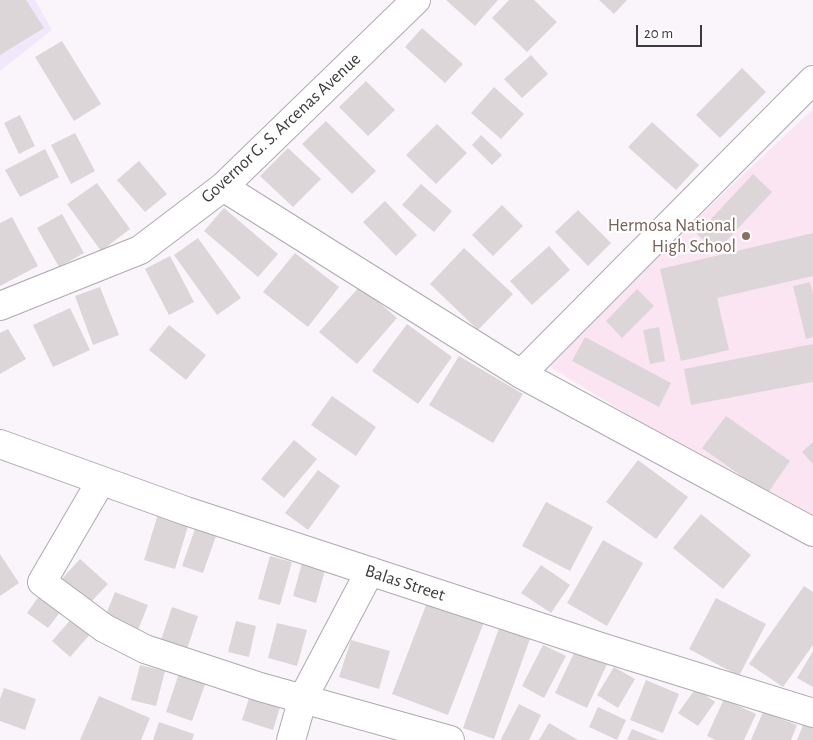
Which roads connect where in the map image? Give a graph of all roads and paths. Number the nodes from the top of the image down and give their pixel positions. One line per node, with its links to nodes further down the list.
1 (416, 0): 3 (street, Governor G. S. Arcenas Avenue)
2 (813, 80): 5 (street)
3 (223, 187): 4 (street, Governor G. S. Arcenas Avenue); 5 (street)
4 (0, 306)
5 (521, 374): 8 (street)
6 (0, 444): 7 (street, Balas Street)
7 (101, 480): 9 (street, Balas Street); 10 (street)
8 (813, 532)
9 (370, 571): 10 (street); 11 (street, Balas Street)
10 (303, 698): 12 (street); 13 (street)
11 (813, 713)
12 (291, 740)
13 (450, 740)

